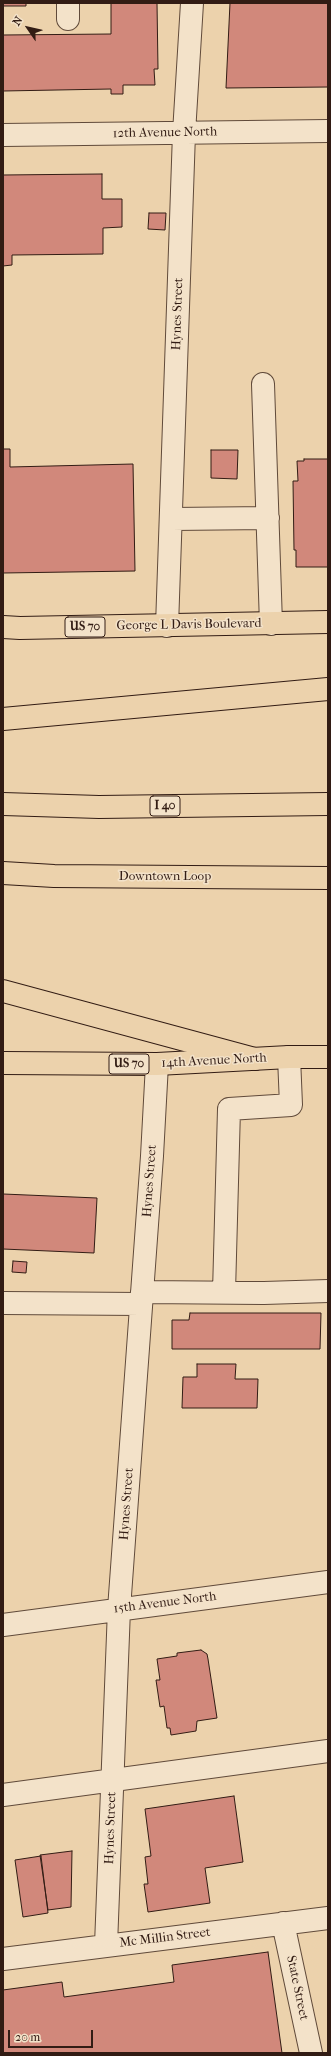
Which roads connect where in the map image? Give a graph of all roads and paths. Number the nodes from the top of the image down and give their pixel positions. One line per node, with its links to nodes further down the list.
1 (192, 3): 3 (street, Hynes Street)
2 (328, 132): 3 (street, 12th Avenue North)
3 (184, 133): 4 (street, 12th Avenue North); 7 (street, Hynes Street)
4 (3, 135)
5 (264, 384): 6 (street)
6 (268, 518): 7 (street); 9 (street)
7 (172, 519): 10 (street, Hynes Street)
8 (328, 622): 9 (main road, George L Davis Boulevard / US 70)
9 (271, 624): 10 (main road, George L Davis Boulevard / US 70)
10 (167, 626): 11 (main road, George L Davis Boulevard / US 70)
11 (3, 627)
12 (328, 689): 13 (main road)
13 (3, 718)
14 (3, 804): 15 (main road, I 40)
15 (328, 804)
16 (3, 872): 17 (main road, Downtown Loop)
17 (323, 879)
18 (3, 991): 21 (main road)
19 (289, 1056): 20 (main road, 14th Avenue North / US 70); 21 (main road, 14th Avenue North / US 70); 25 (street)
20 (328, 1057)
21 (255, 1059): 23 (main road, 14th Avenue North / US 70)
22 (3, 1063): 23 (main road, 14th Avenue North / US 70)
23 (156, 1064): 26 (street, Hynes Street)
24 (328, 1291): 25 (street)
25 (224, 1292): 26 (street)
26 (142, 1298): 27 (street); 29 (street, Hynes Street)
27 (3, 1303)
28 (328, 1582): 29 (street, 15th Avenue North)
29 (119, 1609): 30 (street, 15th Avenue North); 32 (street, Hynes Street)
30 (3, 1625)
31 (328, 1751): 32 (street)
32 (113, 1780): 33 (street); 36 (street, Hynes Street)
33 (3, 1795)
34 (328, 1918): 35 (street, Mc Millin Street)
35 (283, 1923): 36 (street, Mc Millin Street); 38 (street, State Street)
36 (106, 1945): 37 (street, Mc Millin Street)
37 (3, 1959)
38 (311, 2053)

